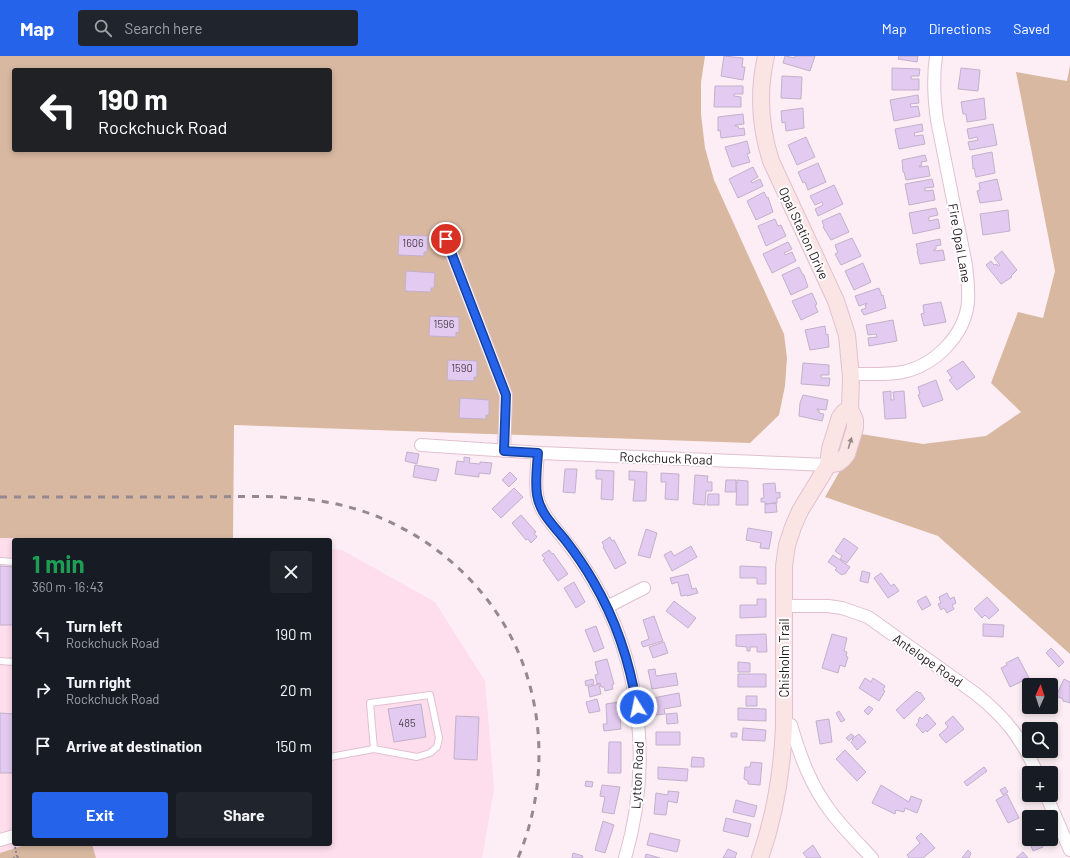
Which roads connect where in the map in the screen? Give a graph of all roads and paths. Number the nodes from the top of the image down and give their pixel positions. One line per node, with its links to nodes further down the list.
1 (766, 56): 4 (street, Opal Station Drive)
2 (936, 56): 4 (street, Fire Opal Lane)
3 (446, 239): 6 (street)
4 (851, 374): 8 (street, Opal Station Drive)
5 (422, 445): 6 (street, Rockchuck Road)
6 (504, 451): 7 (street, Rockchuck Road)
7 (538, 453): 8 (street, Rockchuck Road); 13 (street, Lytton Road)
8 (828, 465): 12 (street, Chisholm Trail)
9 (0, 561): 10 (lane)
10 (12, 562)
11 (644, 588): 13 (street)
12 (784, 606): 16 (street, Chisholm Trail); 19 (street, Antelope Road)
13 (607, 607): 27 (street, Lytton Road)
14 (0, 661): 15 (lane)
15 (12, 662)
16 (784, 727): 28 (street, Chisholm Trail); 29 (street)
17 (374, 749): 17 (lane); 18 (lane)
18 (332, 757)
19 (1034, 766)
20 (1049, 802): 24 (street)
21 (0, 840): 22 (street)
22 (12, 842)
23 (16, 846): 25 (path)
24 (1070, 850)
25 (18, 857): 26 (path)
26 (13, 858)
27 (625, 858)
28 (760, 858)
29 (872, 858)

